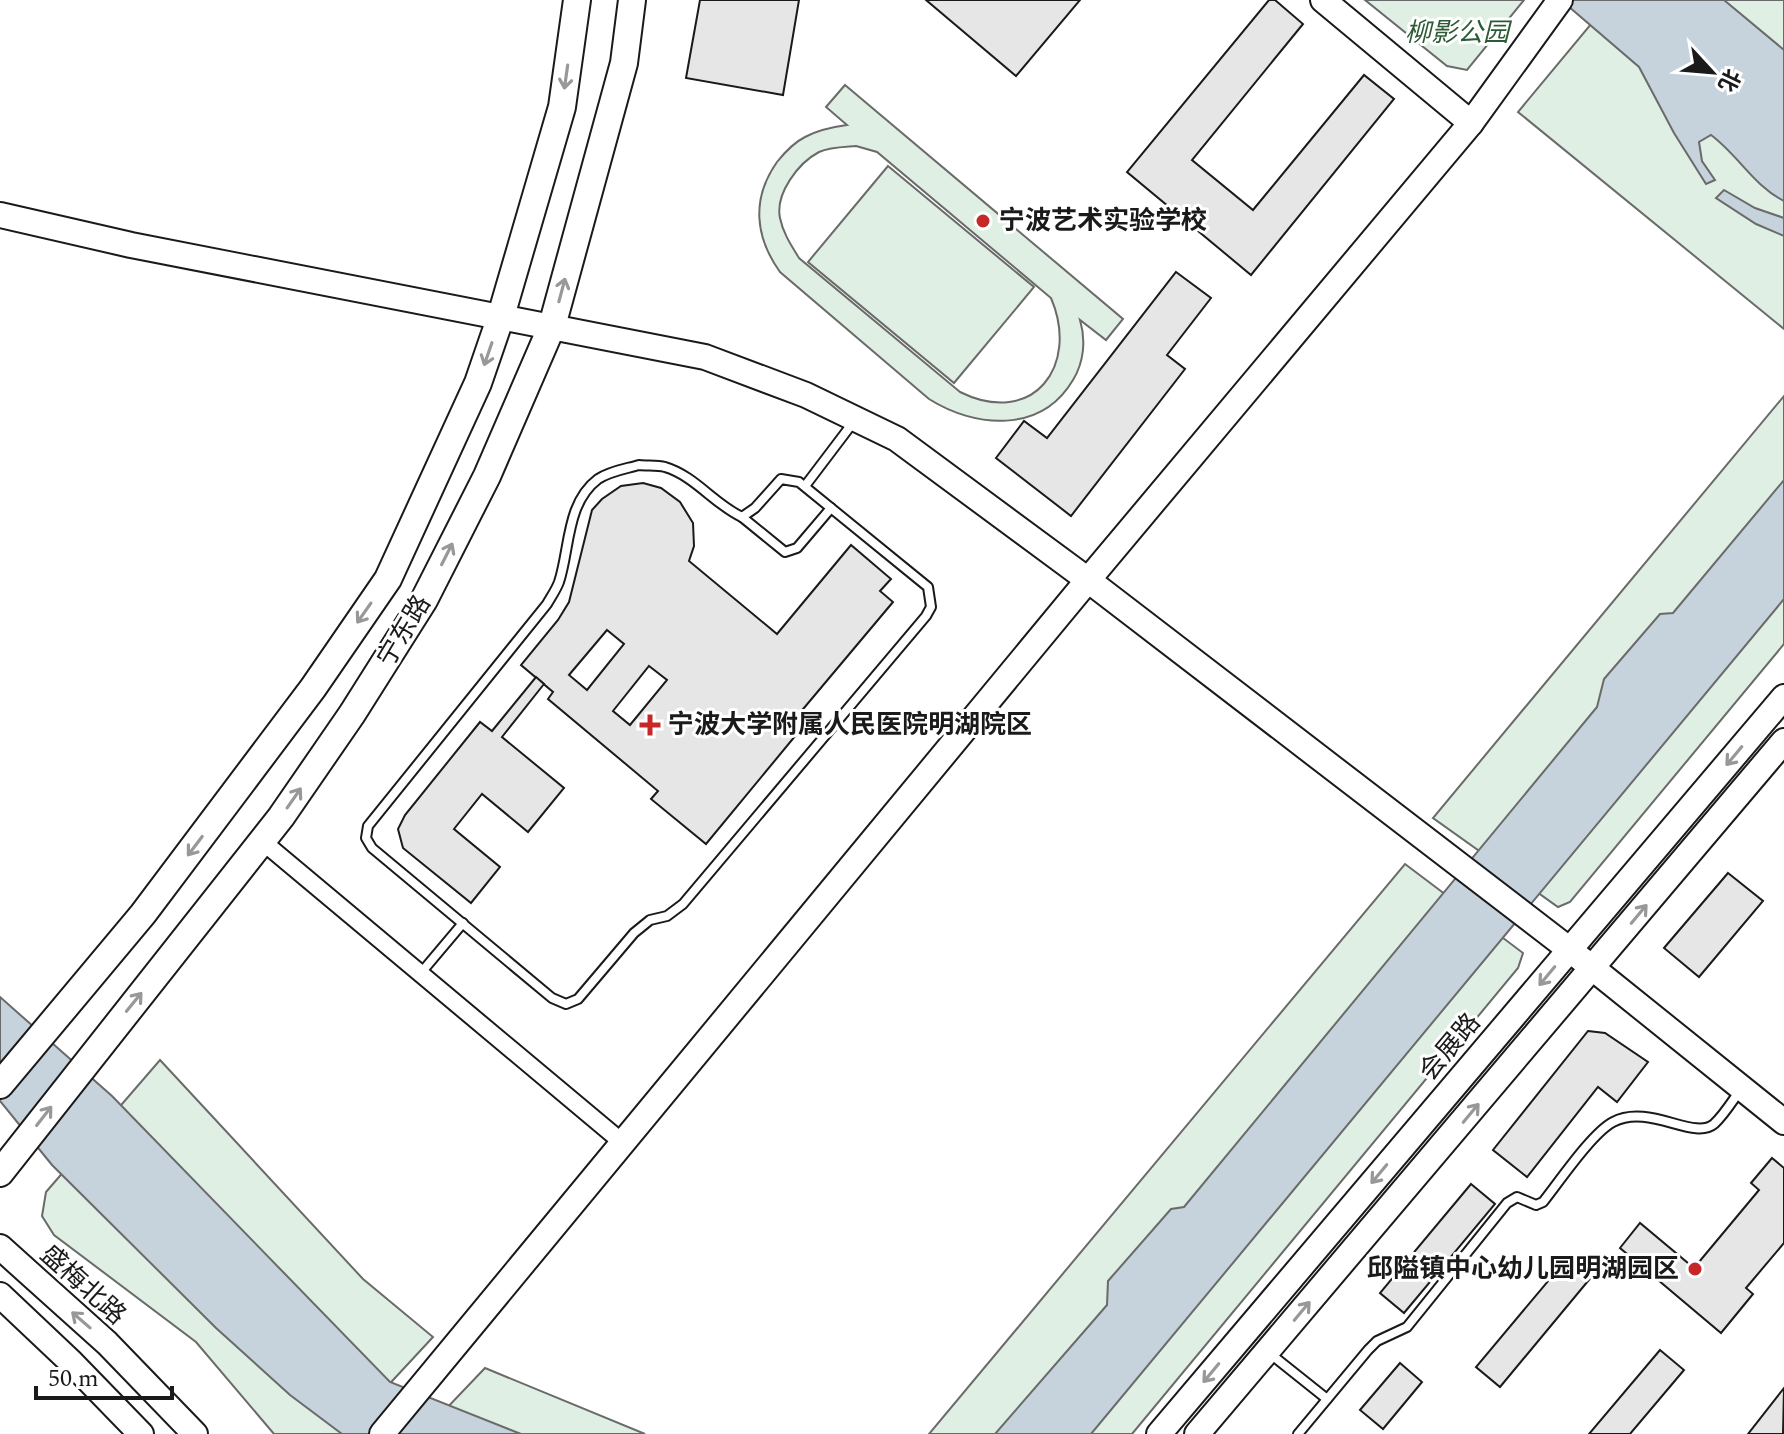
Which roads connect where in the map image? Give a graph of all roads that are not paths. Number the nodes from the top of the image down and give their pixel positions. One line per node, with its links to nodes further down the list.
1 (577, 0): 7 (main road, 宁东路, one-way to 7)
2 (632, 0): 8 (main road, 宁东路, one-way to 2)
3 (1323, 0): 5 (street)
4 (1560, 0): 5 (street)
5 (1471, 123): 13 (street)
6 (0, 215): 7 (street)
7 (501, 316): 8 (street); 21 (main road, 宁东路, one-way to 21)
8 (552, 326): 9 (street); 16 (main road, 宁东路, one-way to 8)
9 (856, 419): 10 (lane); 13 (street)
10 (805, 486): 11 (lane); 12 (lane)
11 (831, 508): 12 (lane); 17 (lane)
12 (742, 517): 17 (lane)
13 (1088, 580): 18 (street); 24 (street)
14 (1784, 697): 18 (street, 会展路, one-way to 18)
15 (1784, 741): 19 (street, one-way to 15)
16 (262, 841): 20 (street); 25 (main road, 宁东路, one-way to 16)
17 (463, 923): 20 (lane)
18 (1570, 950): 19 (street); 33 (street, 会展路, one-way to 33)
19 (1593, 969): 22 (street); 28 (street, one-way to 19)
20 (420, 974): 24 (street)
21 (0, 1085)
22 (1741, 1088): 23 (street); 29 (lane)
23 (1784, 1122)
24 (623, 1143): 32 (street)
25 (2, 1170)
26 (0, 1247): 31 (street, 盛梅北路, one-way to 26)
27 (0, 1295): 30 (street)
28 (1267, 1352): 29 (lane); 34 (street)
29 (1327, 1399): 35 (lane)
30 (141, 1434)
31 (195, 1434)
32 (382, 1434)
33 (1159, 1434)
34 (1197, 1434)
35 (1298, 1434)

